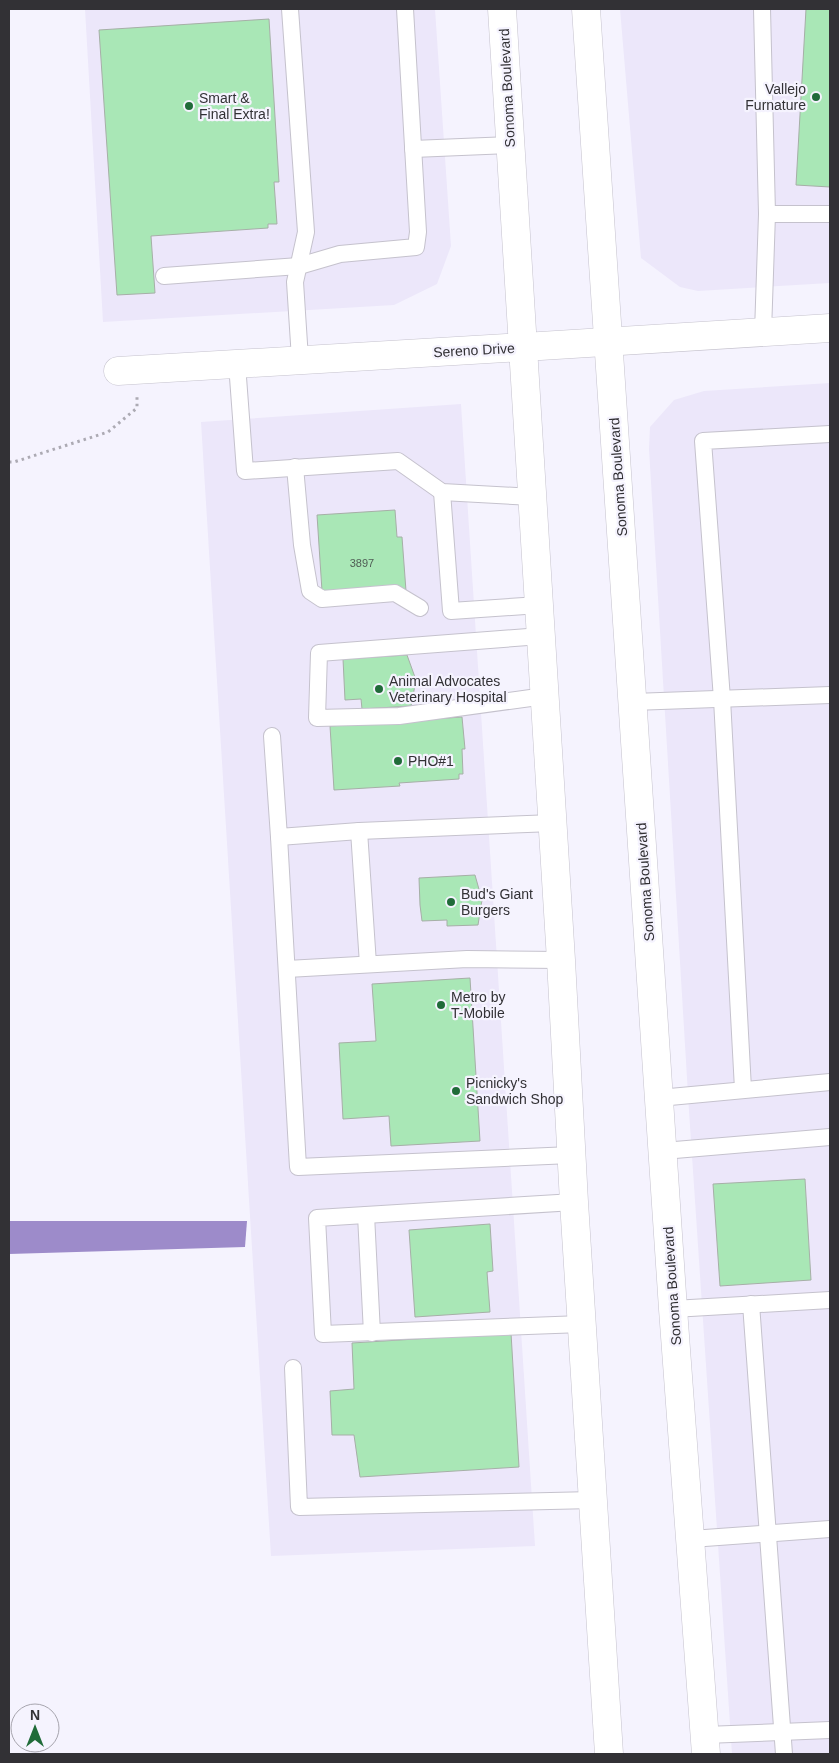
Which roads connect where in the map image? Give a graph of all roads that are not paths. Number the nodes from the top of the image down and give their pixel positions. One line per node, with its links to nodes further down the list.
1 (290, 9): 10 (lane)
2 (405, 9): 7 (lane)
3 (502, 9): 6 (main road, Sonoma Boulevard)
4 (586, 9): 14 (main road, Sonoma Boulevard)
5 (762, 9): 8 (lane)
6 (510, 145): 7 (lane); 15 (main road, Sonoma Boulevard)
7 (413, 149): 10 (lane)
8 (766, 214): 9 (lane); 13 (lane)
9 (830, 214)
10 (299, 266): 11 (lane); 16 (lane)
11 (164, 276)
12 (830, 328): 13 (main road, Sereno Drive)
13 (763, 332): 14 (main road, Sereno Drive)
14 (609, 341): 15 (main road, Sereno Drive); 29 (main road, Sonoma Boulevard)
15 (524, 347): 16 (main road, Sereno Drive); 22 (main road, Sonoma Boulevard)
16 (300, 359): 17 (main road, Sereno Drive)
17 (237, 364): 18 (main road, Sereno Drive); 20 (lane)
18 (129, 371)
19 (830, 434): 28 (lane)
20 (295, 467): 21 (lane); 24 (lane)
21 (442, 492): 22 (lane); 23 (lane)
22 (533, 497): 23 (main road, Sonoma Boulevard)
23 (539, 605): 25 (main road, Sonoma Boulevard)
24 (420, 608)
25 (541, 636): 27 (main road, Sonoma Boulevard); 27 (lane)
26 (830, 695): 28 (lane)
27 (545, 696): 31 (main road, Sonoma Boulevard)
28 (722, 699): 29 (lane); 38 (lane)
29 (633, 702): 39 (main road, Sonoma Boulevard)
30 (272, 736): 33 (lane)
31 (553, 823): 32 (lane); 34 (main road, Sonoma Boulevard)
32 (359, 831): 33 (lane); 35 (lane)
33 (278, 837): 36 (lane)
34 (561, 960): 35 (lane); 43 (main road, Sonoma Boulevard)
35 (368, 964): 36 (lane)
36 (287, 969): 43 (lane)
37 (830, 1082): 38 (lane)
38 (743, 1090): 39 (lane)
39 (659, 1098): 42 (main road, Sonoma Boulevard)
40 (830, 1137): 41 (lane); 42 (lane)
41 (830, 1143)
42 (663, 1151): 48 (main road, Sonoma Boulevard)
43 (571, 1155): 44 (main road, Sonoma Boulevard)
44 (574, 1202): 45 (lane); 49 (main road, Sonoma Boulevard)
45 (366, 1214): 50 (lane); 50 (lane)
46 (830, 1300): 47 (lane)
47 (751, 1304): 48 (lane); 54 (lane)
48 (673, 1309): 55 (main road, Sonoma Boulevard)
49 (582, 1324): 50 (lane); 52 (main road, Sonoma Boulevard)
50 (372, 1332)
51 (293, 1368): 52 (lane)
52 (592, 1500): 59 (main road, Sonoma Boulevard)
53 (830, 1529): 54 (lane)
54 (768, 1534): 55 (lane); 57 (lane)
55 (691, 1539): 58 (main road, Sonoma Boulevard)
56 (830, 1730): 57 (lane)
57 (782, 1732): 58 (lane); 60 (lane)
58 (706, 1744)
59 (609, 1754)
60 (784, 1754)

